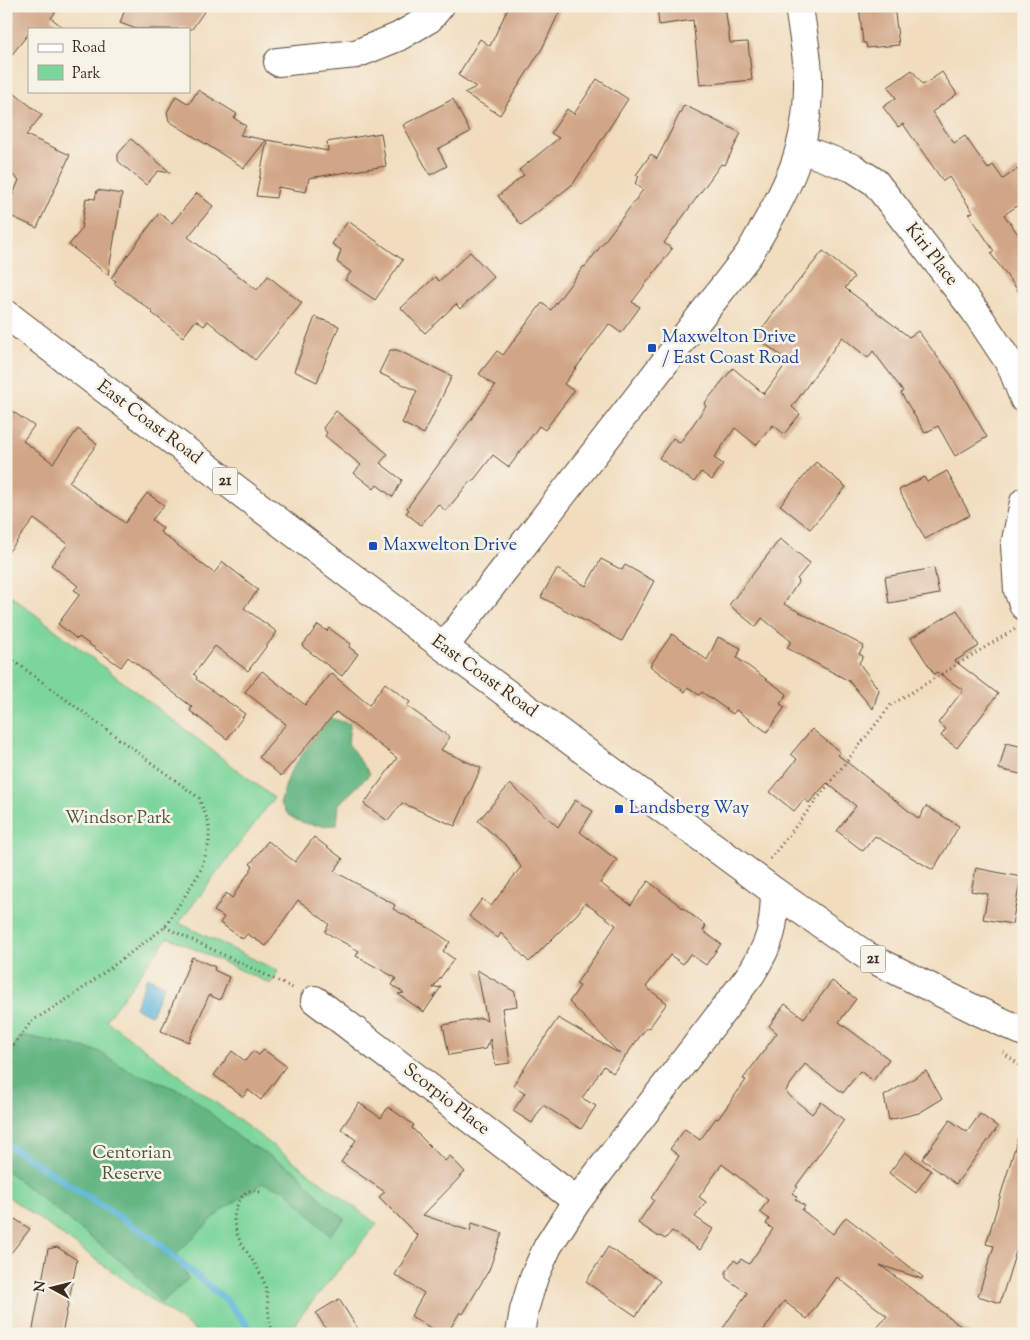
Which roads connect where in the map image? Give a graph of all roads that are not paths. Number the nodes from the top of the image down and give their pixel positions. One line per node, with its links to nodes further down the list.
1 (440, 6): 3 (street)
2 (799, 6): 4 (street)
3 (278, 62)
4 (801, 149): 6 (street, Kiri Place); 10 (street)
5 (6, 314): 10 (street, East Coast Road / 21)
6 (1017, 360): 7 (street, Kiri Place)
7 (1024, 399)
8 (1024, 502): 9 (street)
9 (1020, 617)
10 (444, 647): 11 (street, East Coast Road / 21)
11 (765, 884): 13 (street, East Coast Road / 21); 17 (street)
12 (315, 1000): 17 (street, Scorpio Place)
13 (980, 1012): 14 (street, East Coast Road / 21); 15 (street, East Coast Road / 21); 16 (street)
14 (1024, 1014)
15 (1024, 1032)
16 (1024, 1042)
17 (577, 1201): 18 (street)
18 (520, 1334)

